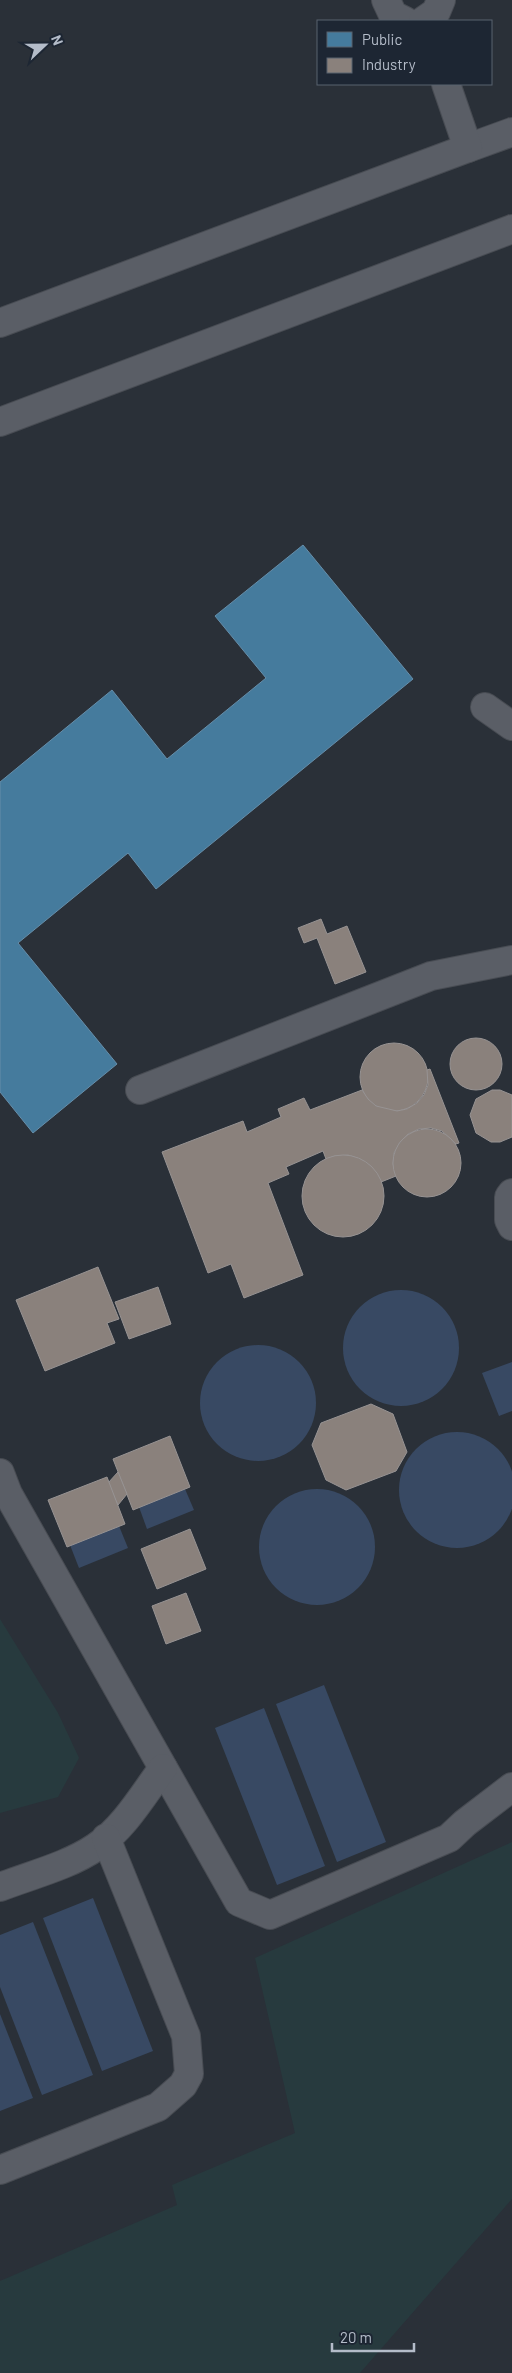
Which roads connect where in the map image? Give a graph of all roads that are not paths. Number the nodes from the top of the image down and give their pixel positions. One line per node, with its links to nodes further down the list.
1 (386, 0): 2 (street)
2 (424, 17)
3 (446, 85): 5 (street)
4 (512, 132): 5 (street)
5 (468, 148): 7 (street)
6 (512, 230): 8 (street)
7 (0, 324)
8 (0, 422)
9 (484, 707): 10 (street)
10 (512, 726)
11 (512, 960): 12 (street)
12 (140, 1090)
13 (512, 1193): 14 (street)
14 (512, 1226)
15 (0, 1473): 16 (street)
16 (163, 1768): 17 (street); 18 (street)
17 (512, 1787)
18 (106, 1838): 19 (street); 20 (street)
19 (0, 1886)
20 (0, 2170)

